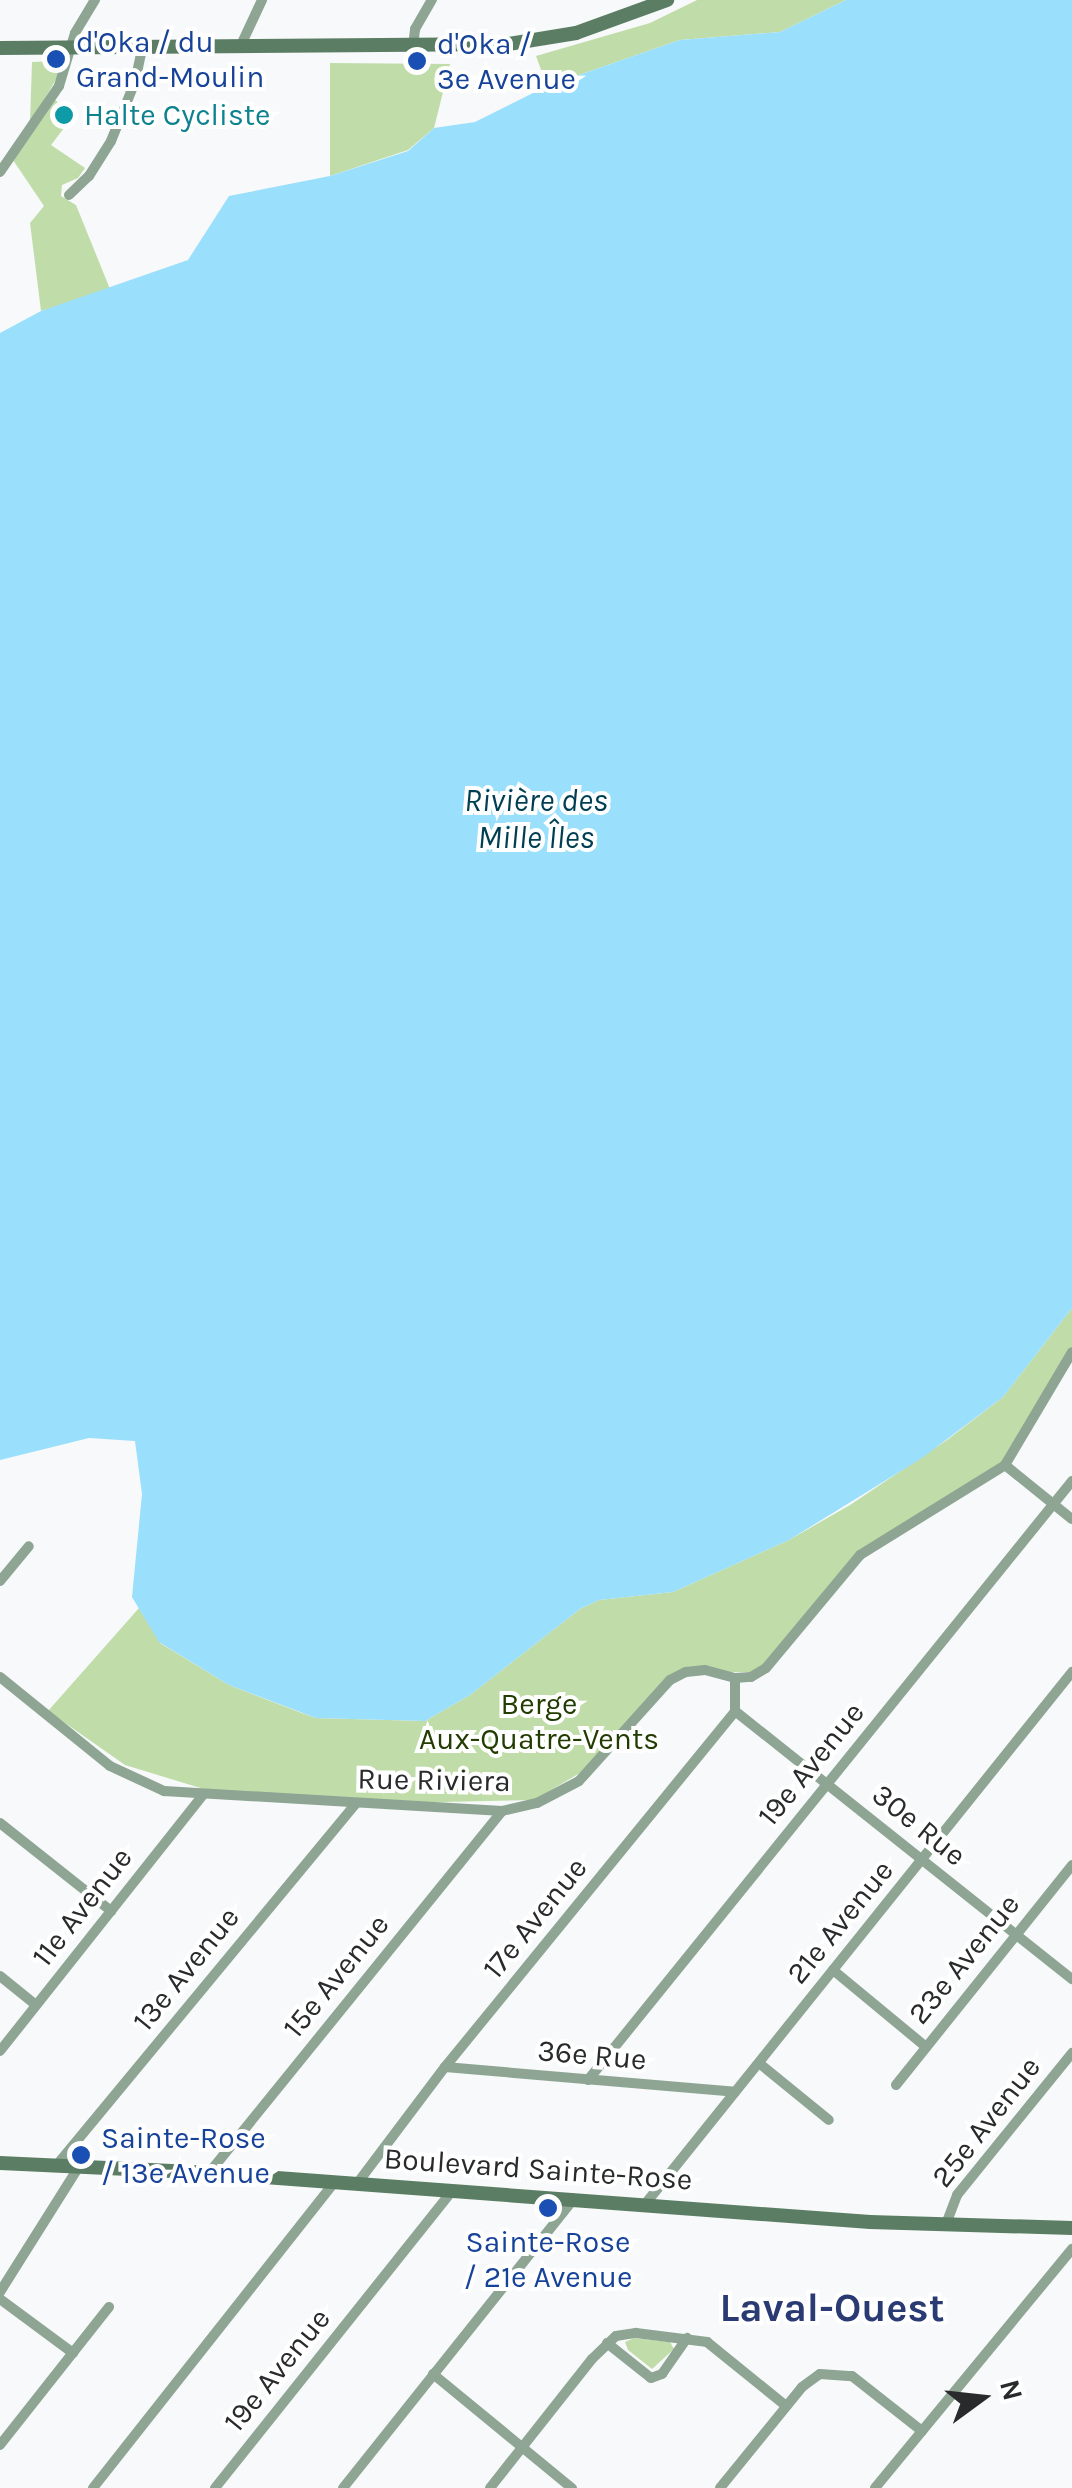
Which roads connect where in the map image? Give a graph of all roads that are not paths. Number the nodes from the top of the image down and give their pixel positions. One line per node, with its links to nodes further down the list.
1 (95, 0): 7 (street)
2 (262, 0): 9 (street)
3 (432, 0): 5 (street)
4 (667, 0): 5 (street)
5 (413, 46): 9 (street)
6 (0, 48): 7 (street)
7 (72, 48): 8 (street); 10 (street)
8 (142, 48): 9 (street); 11 (street)
9 (240, 48)
10 (0, 172)
11 (69, 195)
12 (1072, 1352): 13 (street)
13 (1006, 1465): 15 (street); 21 (street)
14 (1072, 1481): 15 (street, 19e Avenue)
15 (1054, 1504): 16 (street); 23 (street, 19e Avenue)
16 (1072, 1519)
17 (28, 1546): 18 (street)
18 (0, 1581)
19 (1072, 1672): 28 (street, 21e Avenue)
20 (0, 1677): 24 (street, Rue Riviera)
21 (735, 1678): 22 (street); 26 (street, Rue Riviera)
22 (735, 1711): 23 (street, 30e Rue); 40 (street, 17e Avenue)
23 (827, 1784): 28 (street, 30e Rue); 41 (street, 19e Avenue)
24 (203, 1795): 25 (street, Rue Riviera); 30 (street, 11e Avenue)
25 (354, 1804): 26 (street, Rue Riviera); 46 (street, 13e Avenue)
26 (502, 1811): 48 (street, 15e Avenue)
27 (0, 1823): 30 (street)
28 (922, 1859): 31 (street, 30e Rue); 32 (street, 21e Avenue)
29 (1072, 1865): 31 (street, 23e Avenue)
30 (111, 1911): 35 (street, 11e Avenue)
31 (1016, 1934): 34 (street, 30e Rue); 36 (street, 23e Avenue)
32 (833, 1970): 36 (street); 39 (street, 21e Avenue)
33 (0, 1976): 35 (street)
34 (1072, 1979)
35 (36, 2005): 37 (street, 11e Avenue)
36 (926, 2046): 42 (street, 23e Avenue)
37 (0, 2051)
38 (1072, 2054): 54 (street, 25e Avenue)
39 (759, 2062): 43 (street, 21e Avenue); 44 (street)
40 (445, 2068): 41 (street, 36e Rue); 50 (street, 17e Avenue)
41 (588, 2080): 43 (street, 36e Rue)
42 (896, 2085)
43 (735, 2092): 53 (street, 21e Avenue)
44 (828, 2120)
45 (0, 2162): 46 (street, Boulevard Sainte-Rose)
46 (56, 2166): 47 (street, Boulevard Sainte-Rose)
47 (78, 2168): 48 (street, Boulevard Sainte-Rose); 57 (street)
48 (209, 2173): 49 (street, Boulevard Sainte-Rose)
49 (334, 2183): 50 (street, Boulevard Sainte-Rose); 67 (street)
50 (356, 2185): 51 (street, Boulevard Sainte-Rose)
51 (453, 2190): 52 (street, Boulevard Sainte-Rose); 68 (street, 19e Avenue)
52 (574, 2198): 53 (street, Boulevard Sainte-Rose); 62 (street)
53 (646, 2203): 54 (street, Boulevard Sainte-Rose)
54 (946, 2224): 55 (street, Boulevard Sainte-Rose)
55 (1072, 2228)
56 (1072, 2248): 64 (street)
57 (0, 2296): 61 (street)
58 (109, 2307): 61 (street)
59 (687, 2338): 60 (street); 60 (street); 63 (street)
60 (607, 2343): 66 (street)
61 (74, 2352): 65 (street)
62 (432, 2374): 66 (street); 69 (street)
63 (786, 2406): 64 (street); 72 (street)
64 (922, 2431): 73 (street)
65 (0, 2445)
66 (522, 2448): 70 (street); 71 (street)
67 (92, 2488)
68 (216, 2488)
69 (343, 2488)
70 (490, 2488)
71 (572, 2488)
72 (720, 2488)
73 (875, 2488)

